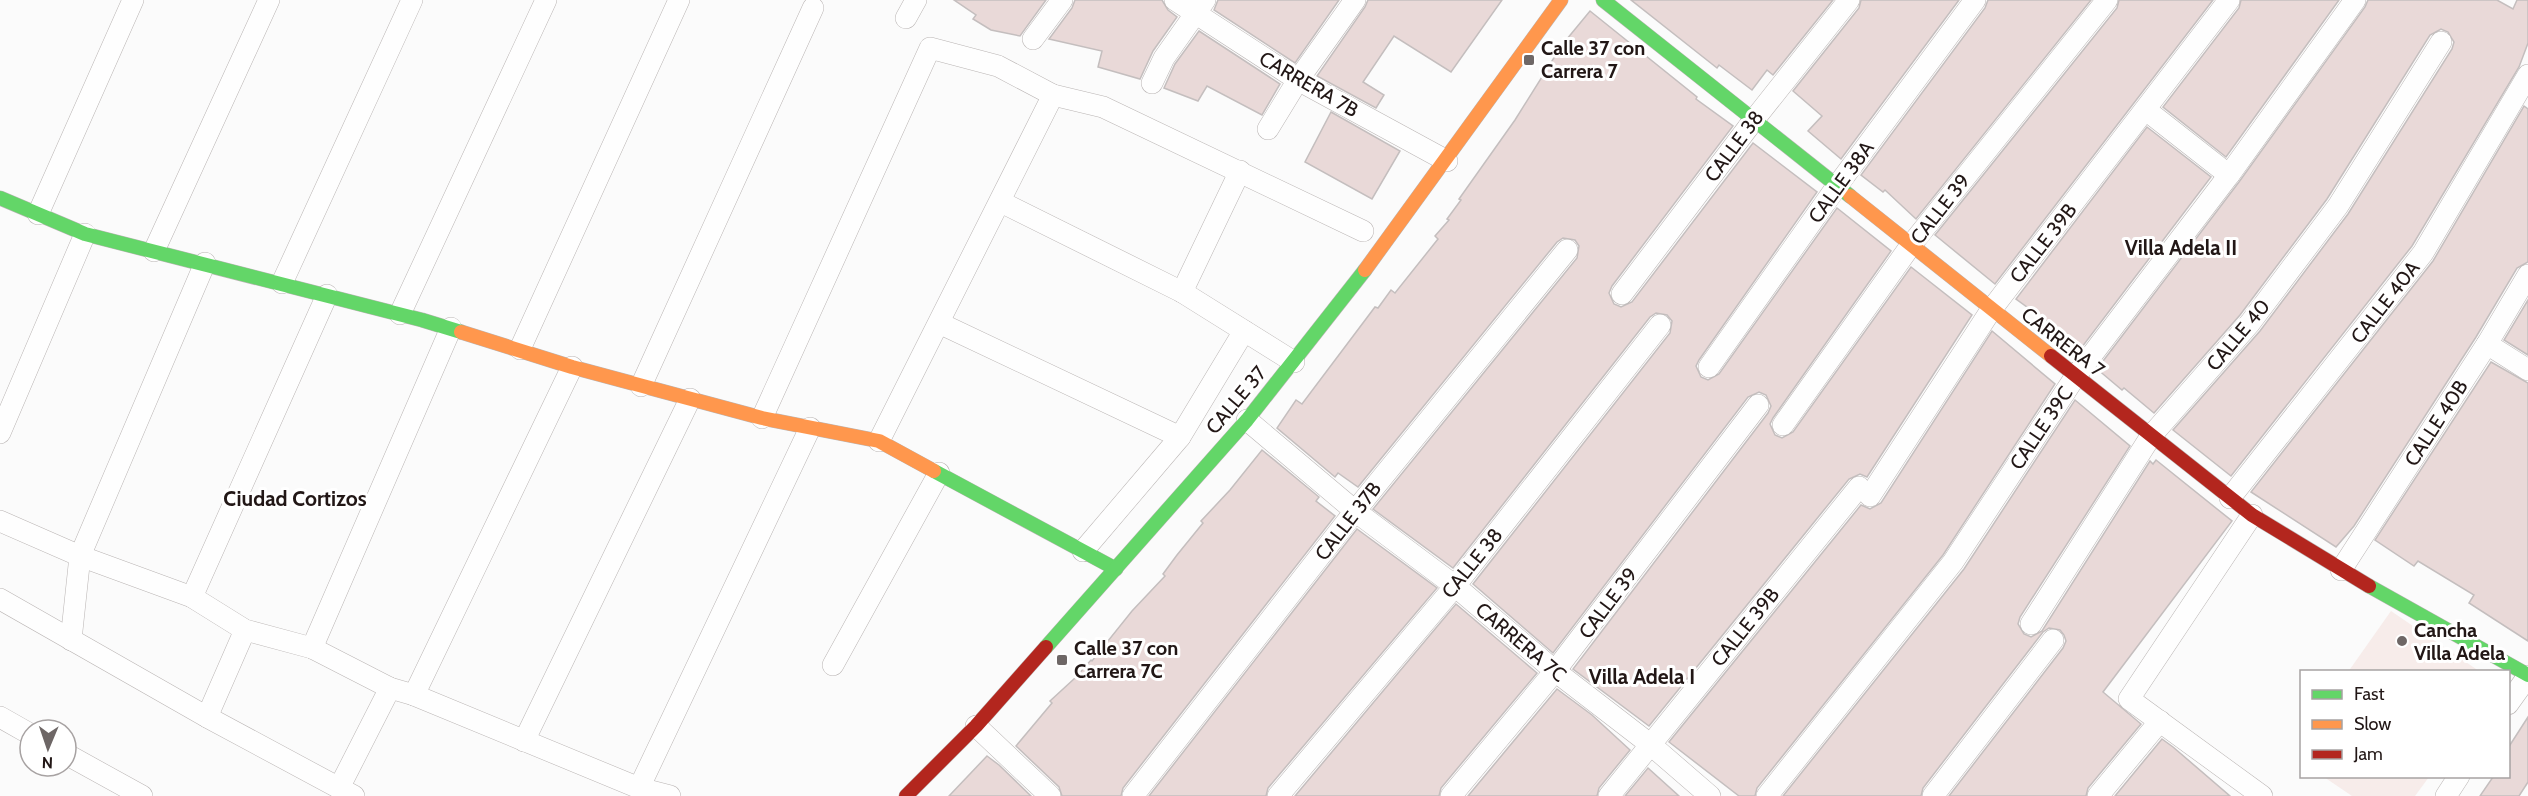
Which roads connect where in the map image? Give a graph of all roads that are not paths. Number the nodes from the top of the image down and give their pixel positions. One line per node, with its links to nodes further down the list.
1 (133, 0): 33 (street)
2 (269, 0): 38 (street)
3 (412, 0): 41 (street)
4 (546, 0): 46 (street)
5 (680, 0): 52 (street)
6 (1062, 0): 18 (street)
7 (1175, 0): 16 (street, CARRERA 7B)
8 (1355, 0): 20 (street)
9 (1561, 0): 27 (street, CALLE 37)
10 (1603, 0): 25 (street, CARRERA 7)
11 (1849, 0): 25 (street, CALLE 38)
12 (1975, 0): 30 (street, CALLE 38A)
13 (2107, 0): 36 (street, CALLE 39)
14 (2229, 0): 24 (street, CALLE 39B)
15 (2355, 0): 29 (street, CALLE 39C)
16 (1200, 7): 20 (street, CARRERA 7B); 21 (street)
17 (813, 8): 58 (street)
18 (1033, 39)
19 (2441, 42): 66 (street, CALLE 40)
20 (1298, 80): 26 (street); 27 (street, CARRERA 7B)
21 (1152, 83)
22 (2523, 83): 70 (street, CALLE 40A)
23 (1053, 95): 28 (street); 32 (street); 61 (street)
24 (2145, 110): 29 (street); 45 (street, CALLE 39B)
25 (1753, 121): 30 (street, CARRERA 7); 43 (street, CALLE 38)
26 (1268, 129)
27 (1447, 161): 53 (street, CALLE 37)
28 (1240, 171): 34 (street); 42 (street)
29 (2229, 175): 57 (street, CALLE 39C)
30 (1837, 186): 36 (street, CARRERA 7); 55 (street, CALLE 38A)
31 (0, 198): 33 (street)
32 (1001, 202): 42 (street); 47 (street)
33 (38, 214): 35 (street)
34 (1364, 231)
35 (85, 234): 38 (street); 65 (street)
36 (1911, 245): 45 (street, CARRERA 7); 63 (street, CALLE 39)
37 (1567, 250): 71 (street, CALLE 37B)
38 (154, 251): 39 (street)
39 (205, 263): 41 (street); 75 (street)
40 (2528, 275): 51 (street, CALLE 40B)
41 (282, 283): 44 (street)
42 (1182, 292): 50 (street)
43 (1622, 294)
44 (327, 295): 46 (street); 79 (street)
45 (1991, 310): 57 (street, CARRERA 7); 98 (street, CALLE 39B)
46 (400, 314): 49 (street)
47 (939, 322): 67 (street); 68 (street)
48 (1660, 325): 78 (street, CALLE 38)
49 (451, 328): 52 (street); 85 (street)
50 (1244, 331): 53 (street); 67 (street)
51 (2487, 344): 56 (street); 77 (street, CALLE 40B)
52 (520, 349): 54 (street)
53 (1294, 362): 62 (street, CALLE 37)
54 (572, 367): 58 (street); 90 (street)
55 (1709, 367)
56 (2528, 370)
57 (2075, 377): 66 (street, CARRERA 7); 112 (street, CALLE 39C)
58 (641, 386): 59 (street)
59 (690, 399): 61 (street); 97 (street)
60 (1758, 405): 87 (street, CALLE 39)
61 (762, 418): 64 (street)
62 (1247, 420): 71 (street, CARRERA 7C); 76 (street, CALLE 37)
63 (1783, 425)
64 (810, 428): 68 (street); 101 (street)
65 (0, 432)
66 (2151, 436): 70 (street, CARRERA 7); 81 (street, CALLE 40)
67 (1180, 437): 74 (street)
68 (879, 441): 69 (street)
69 (939, 473): 74 (street); 86 (street)
70 (2230, 498): 72 (street, CARRERA 7)
71 (1355, 511): 78 (street, CARRERA 7C); 107 (street, CALLE 37B)
72 (2253, 515): 77 (street, CARRERA 7); 94 (street)
73 (0, 521): 75 (street)
74 (1083, 551): 76 (street)
75 (80, 556): 79 (street); 83 (street)
76 (1116, 569): 95 (street, CALLE 37)
77 (2341, 570): 88 (street, CARRERA 7)
78 (1455, 586): 87 (street, CARRERA 7C); 108 (street, CALLE 38)
79 (192, 597): 82 (street)
80 (0, 599): 83 (street)
81 (2031, 624)
82 (245, 630): 85 (street); 93 (street)
83 (71, 640): 93 (street)
84 (2053, 640): 113 (street)
85 (312, 648): 89 (street)
86 (833, 664)
87 (1555, 671): 98 (street, CARRERA 7C); 109 (street, CALLE 39)
88 (2528, 675): 91 (street)
89 (390, 688): 90 (street); 102 (street)
90 (414, 695): 97 (street)
91 (2510, 701)
92 (0, 717): 96 (street)
93 (207, 717): 102 (street)
94 (2160, 721): 114 (street); 115 (street)
95 (976, 726): 105 (street, CALLE 37); 106 (street)
96 (18, 727)
97 (524, 741): 101 (street)
98 (1651, 745): 110 (street, CALLE 39B); 111 (street, CARRERA 7C)
99 (78, 761): 103 (street)
100 (2459, 778): 116 (street)
101 (639, 788): 104 (street)
102 (347, 792)
103 (142, 796)
104 (670, 796)
105 (906, 796)
106 (1050, 796)
107 (1133, 796)
108 (1278, 796)
109 (1451, 796)
110 (1610, 796)
111 (1710, 796)
112 (1767, 796)
113 (1934, 796)
114 (2098, 796)
115 (2262, 796)
116 (2446, 796)

